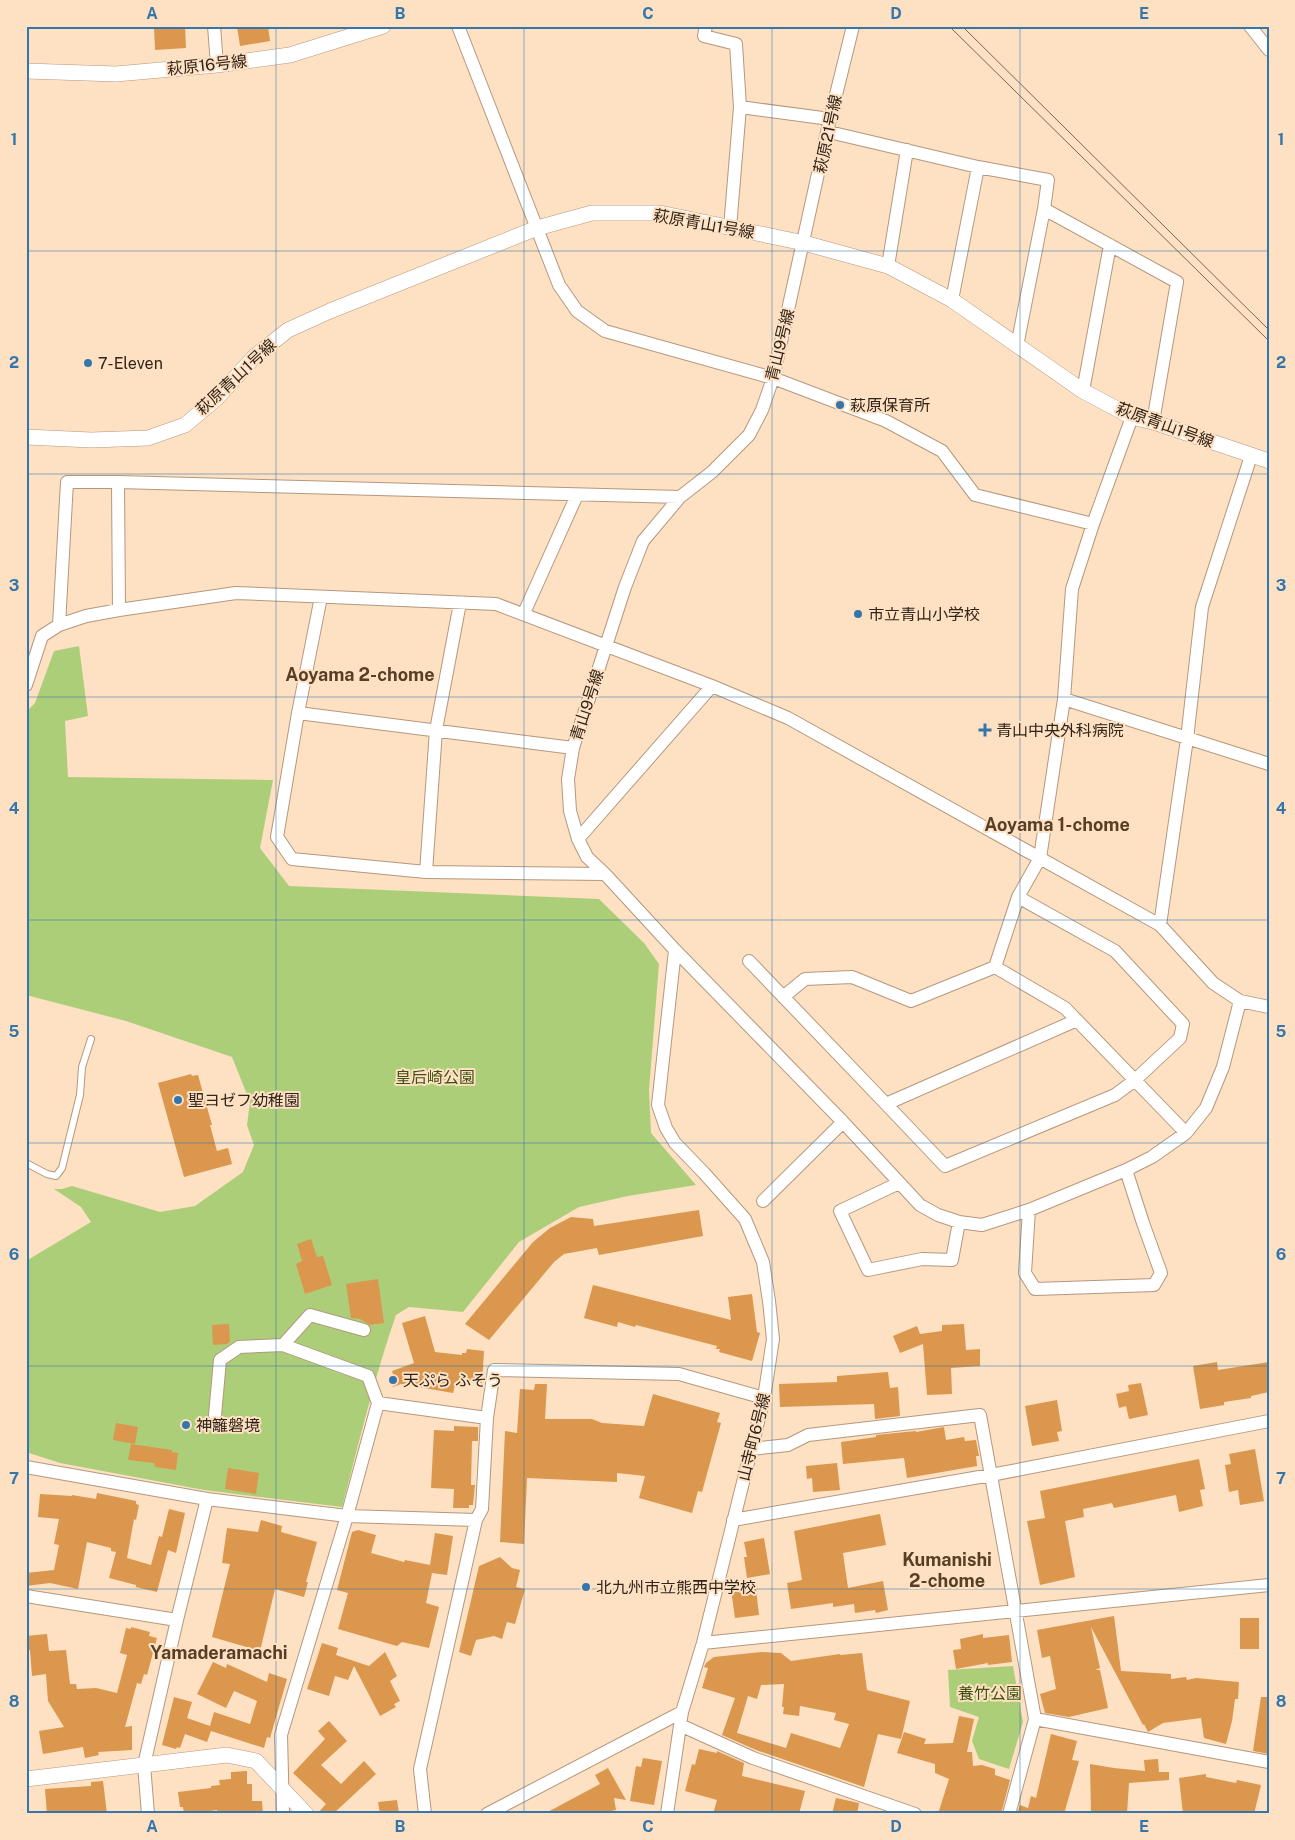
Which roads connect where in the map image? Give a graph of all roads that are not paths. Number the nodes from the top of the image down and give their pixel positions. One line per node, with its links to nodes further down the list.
1 (214, 26): 9 (street)
2 (383, 26): 7 (street, 萩原16号線)
3 (458, 26): 16 (street)
4 (706, 26): 11 (street)
5 (853, 26): 12 (street, 萩原21号線)
6 (1250, 26): 8 (street)
7 (366, 29): 9 (street, 萩原16号線)
8 (1269, 50)
9 (217, 66): 10 (street, 萩原16号線)
10 (26, 70)
11 (740, 107): 12 (street); 17 (street)
12 (829, 126): 13 (street); 18 (street, 萩原21号線)
13 (907, 150): 14 (street); 20 (street)
14 (978, 167): 15 (street); 21 (street)
15 (1044, 209): 19 (street); 22 (street)
16 (537, 228): 17 (street, 萩原青山1号線); 23 (street); 27 (street, 萩原青山1号線)
17 (730, 228): 18 (street, 萩原青山1号線)
18 (804, 243): 20 (street, 萩原青山1号線); 23 (street, 青山9号線)
19 (1110, 244): 24 (street); 26 (street)
20 (888, 266): 21 (street, 萩原青山1号線)
21 (952, 300): 22 (street, 萩原青山1号線)
22 (1017, 346): 24 (street, 萩原青山1号線)
23 (773, 378): 32 (street, 青山9号線); 33 (street)
24 (1082, 392): 25 (street, 萩原青山1号線)
25 (1132, 416): 26 (street, 萩原青山1号線); 33 (street)
26 (1153, 422): 28 (street, 萩原青山1号線)
27 (26, 437)
28 (1252, 456): 29 (street, 萩原青山1号線); 45 (street)
29 (1269, 461)
30 (118, 482): 31 (street); 36 (street); 38 (street)
31 (576, 495): 32 (street); 37 (street)
32 (680, 497): 39 (street, 青山9号線)
33 (1093, 524): 42 (street)
34 (321, 597): 35 (street); 36 (street); 43 (street)
35 (460, 603): 37 (street); 44 (street)
36 (119, 610): 38 (street)
37 (524, 613): 39 (street)
38 (59, 625): 40 (street)
39 (606, 645): 41 (street); 46 (street, 青山9号線)
40 (26, 685)
41 (712, 686): 48 (street); 49 (street)
42 (1064, 699): 45 (street); 49 (street)
43 (298, 713): 44 (street); 50 (street)
44 (436, 730): 46 (street); 50 (street)
45 (1187, 739): 47 (street); 53 (street)
46 (572, 748): 48 (street, 青山9号線)
47 (1269, 764)
48 (578, 839): 51 (street, 青山9号線)
49 (1040, 858): 52 (street); 53 (street)
50 (426, 872): 51 (street)
51 (605, 874): 54 (street, 青山9号線)
52 (1018, 897): 56 (street); 62 (street)
53 (1160, 925): 58 (street)
54 (674, 950): 64 (street, 青山9号線); 74 (street, 山寺町6号線)
55 (749, 962): 57 (street)
56 (995, 967): 57 (street); 60 (street)
57 (783, 997): 63 (street)
58 (1240, 1001): 59 (street); 65 (street, 青山9号線)
59 (1269, 1007)
60 (1076, 1020): 62 (street); 63 (street)
61 (91, 1039): 66 (lane)
62 (1135, 1080): 63 (street); 65 (street)
63 (886, 1104)
64 (843, 1122): 68 (street, 青山9号線); 69 (street)
65 (1186, 1133): 67 (street, 青山9号線)
66 (26, 1163)
67 (1126, 1170): 70 (street, 青山9号線); 70 (street)
68 (899, 1183): 71 (street, 青山9号線); 71 (street)
69 (763, 1201)
70 (1029, 1210): 71 (street, 青山9号線)
71 (959, 1222)
72 (364, 1330): 73 (street)
73 (283, 1345): 75 (street); 76 (street)
74 (764, 1398): 77 (street); 79 (street, 山寺町6号線)
75 (378, 1403): 77 (street); 83 (street)
76 (215, 1415)
77 (487, 1418): 84 (street)
78 (1269, 1421): 81 (street)
79 (751, 1449): 81 (street); 85 (street, 山寺町6号線)
80 (26, 1467): 82 (street)
81 (991, 1475): 85 (street); 88 (street)
82 (207, 1499): 83 (street); 89 (street)
83 (347, 1516): 84 (street); 96 (street)
84 (476, 1520): 100 (street)
85 (733, 1520): 90 (street, 山寺町6号線)
86 (1269, 1585): 88 (street)
87 (26, 1596): 89 (street)
88 (1016, 1611): 90 (street); 92 (street)
89 (177, 1620): 94 (street)
90 (702, 1643): 91 (street, 山寺町6号線)
91 (681, 1719): 101 (street); 102 (street, 山寺町6号線); 103 (street)
92 (1035, 1719): 93 (street); 104 (street)
93 (1269, 1762)
94 (144, 1765): 95 (street); 96 (street); 97 (street)
95 (26, 1779)
96 (282, 1790): 98 (street); 99 (street)
97 (148, 1814)
98 (283, 1814)
99 (306, 1814)
100 (425, 1814)
101 (487, 1814)
102 (667, 1814)
103 (915, 1814)
104 (1009, 1814)

